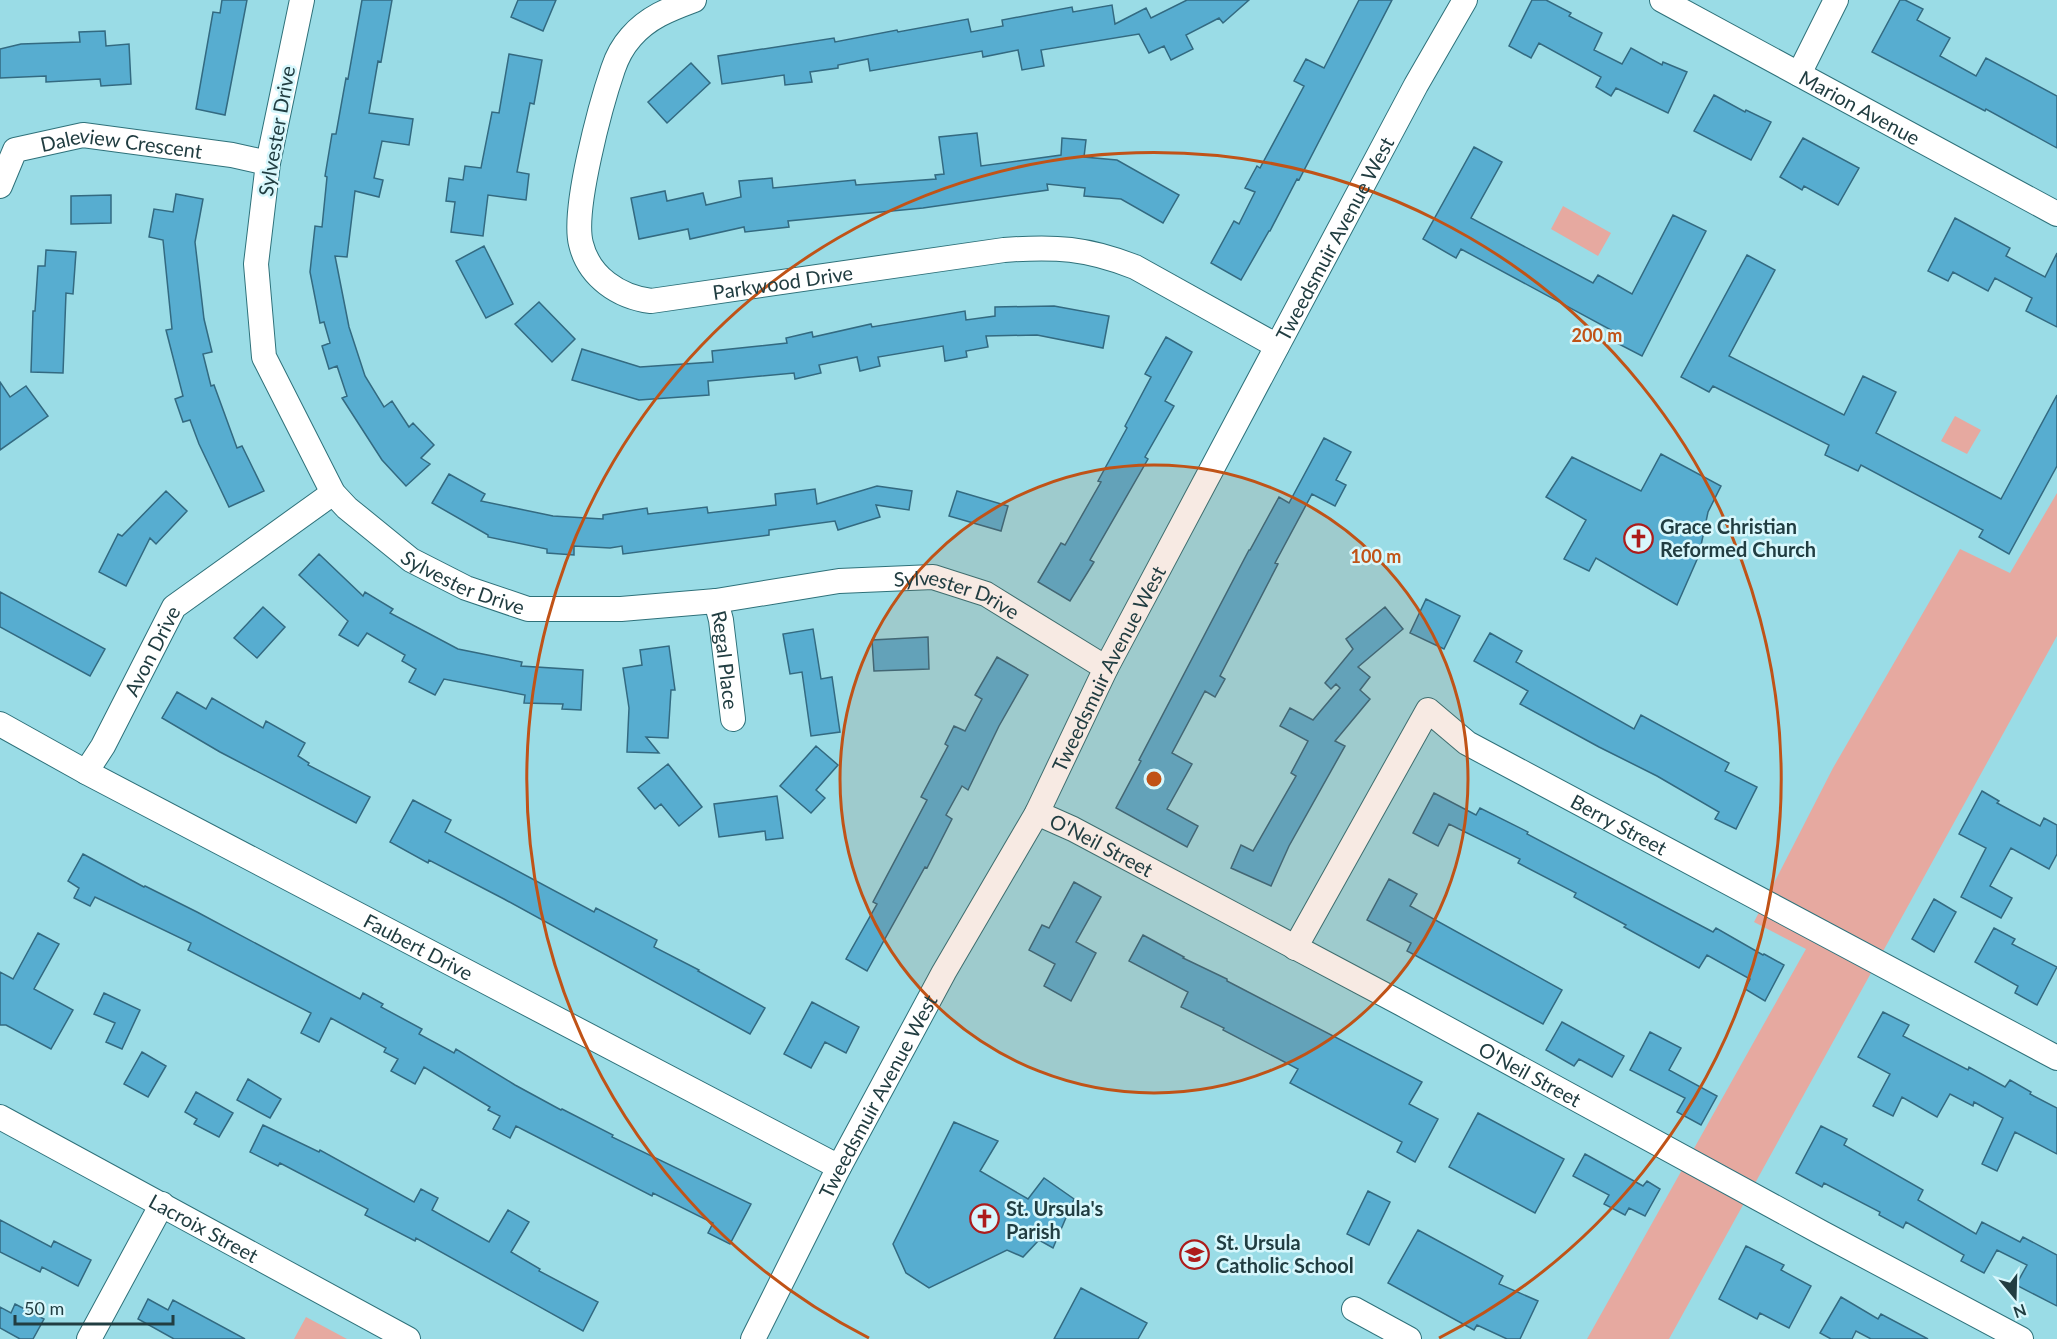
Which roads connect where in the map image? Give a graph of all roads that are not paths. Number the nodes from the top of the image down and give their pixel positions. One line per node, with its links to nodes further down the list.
1 (302, 0): 7 (street, Sylvester Drive)
2 (694, 0): 10 (street, Parkwood Drive)
3 (1466, 0): 10 (street, Tweedsmuir Avenue West)
4 (1662, 0): 6 (street, Marion Avenue)
5 (1836, 0): 6 (street)
6 (1799, 74): 9 (street, Marion Avenue)
7 (268, 163): 8 (street, Daleview Crescent); 11 (street, Sylvester Drive)
8 (0, 186)
9 (2057, 214)
10 (1277, 346): 13 (street, Tweedsmuir Avenue West)
11 (333, 493): 12 (street, Sylvester Drive); 16 (street, Avon Drive)
12 (716, 601): 13 (street, Sylvester Drive); 14 (street, Regal Place)
13 (1106, 668): 17 (street, Tweedsmuir Avenue West)
14 (733, 719)
15 (0, 724): 16 (street, Faubert Drive)
16 (86, 772): 21 (street, Faubert Drive)
17 (1037, 813): 18 (street, O'Neil Street); 21 (street, Tweedsmuir Avenue West)
18 (1295, 948): 19 (street, Berry Street); 28 (street, O'Neil Street)
19 (2057, 1058)
20 (0, 1117): 22 (street, Lacroix Street)
21 (839, 1167): 26 (street, Tweedsmuir Avenue West)
22 (162, 1204): 24 (street); 25 (street, Lacroix Street)
23 (1353, 1309): 27 (street)
24 (89, 1339)
25 (408, 1339)
26 (753, 1339)
27 (1409, 1339)
28 (2021, 1339)

